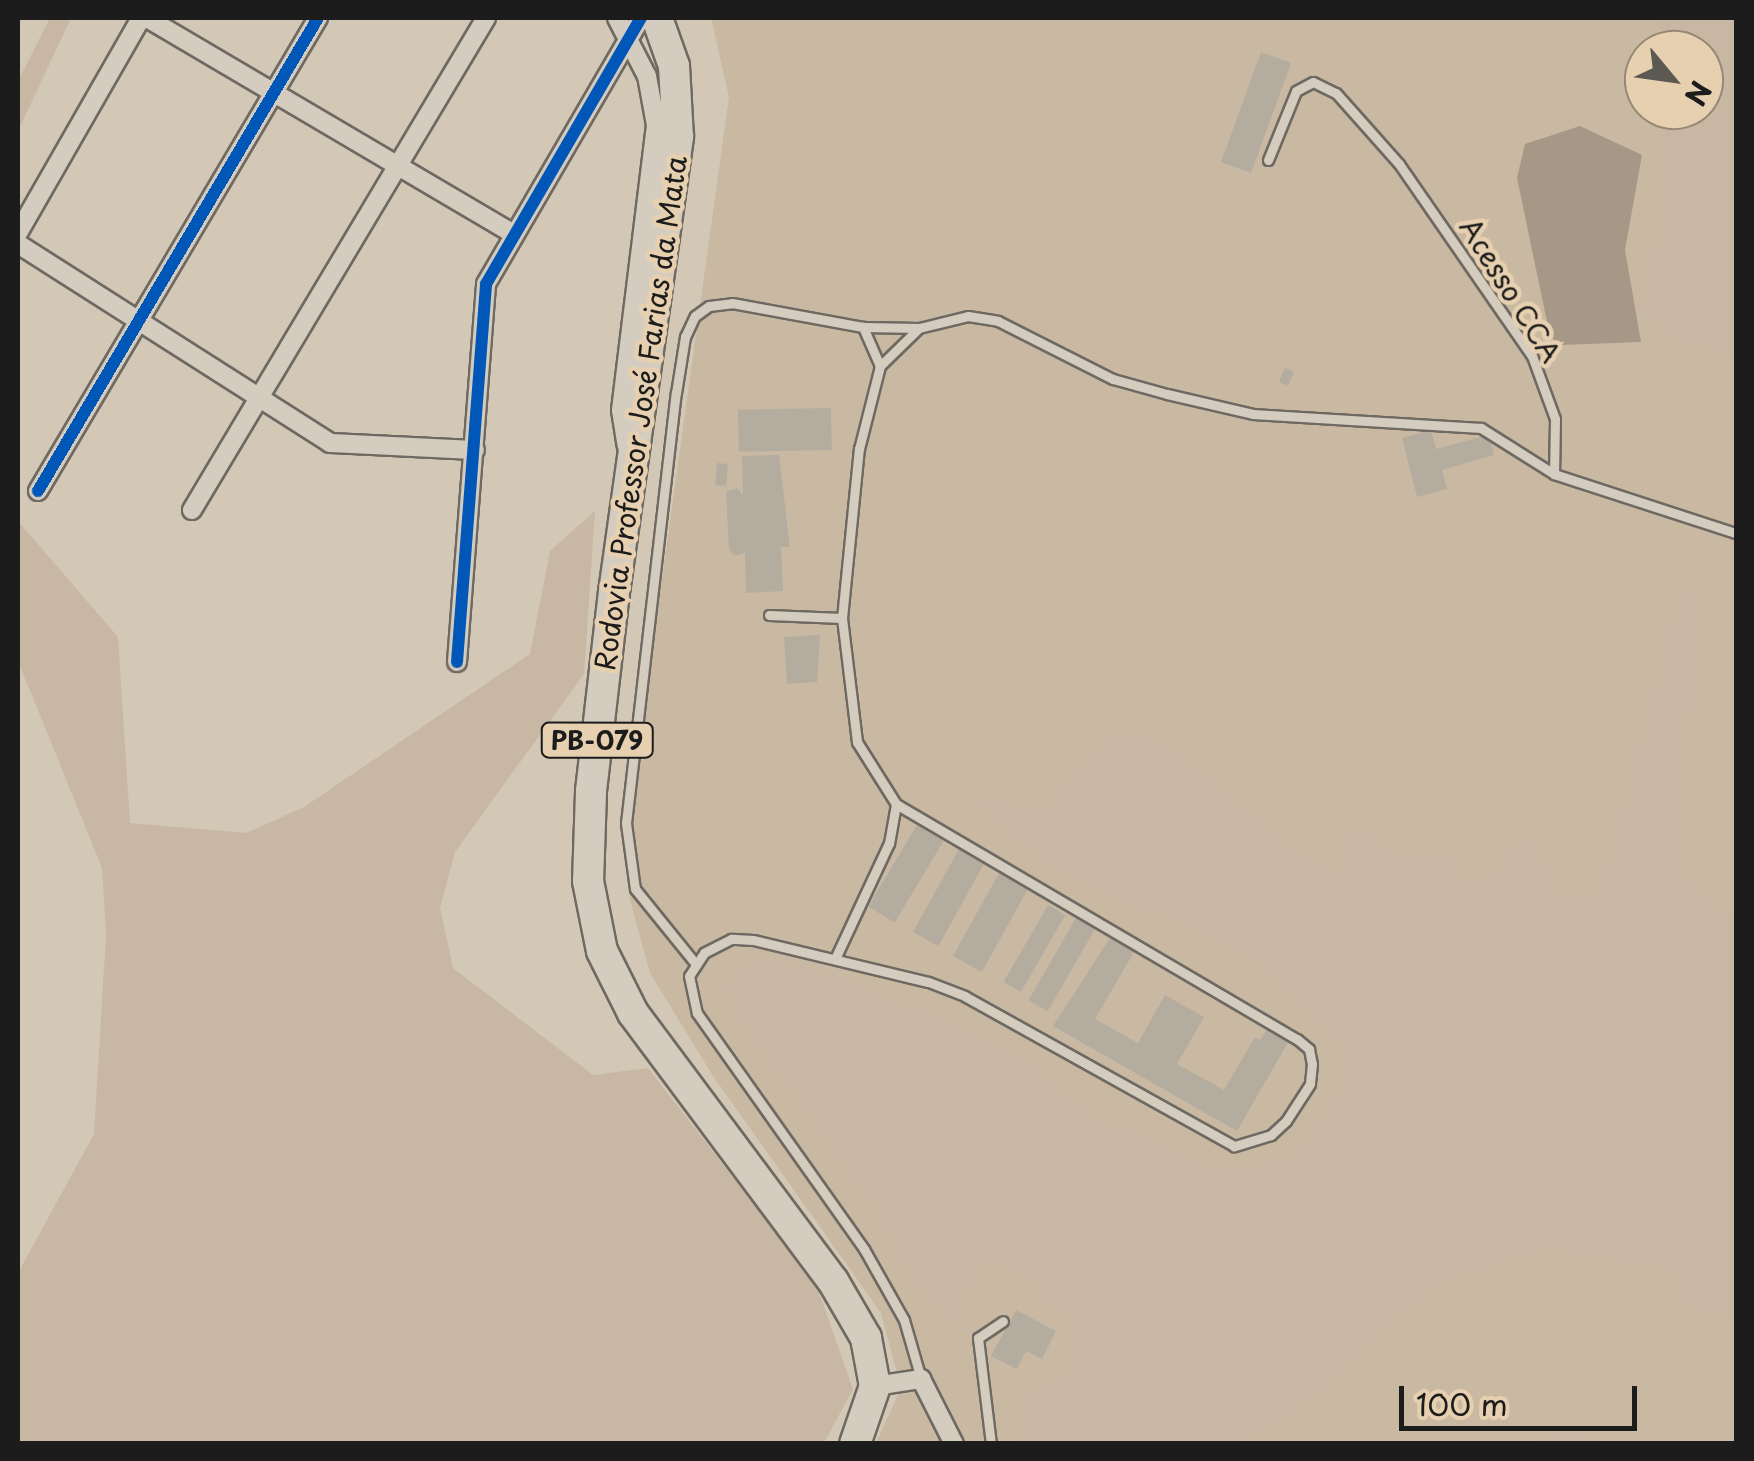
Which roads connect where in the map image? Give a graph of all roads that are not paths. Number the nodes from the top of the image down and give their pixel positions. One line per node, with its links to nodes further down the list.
1 (144, 18): 8 (street); 11 (street)
2 (318, 18): 8 (street)
3 (486, 18): 10 (street)
4 (617, 18): 7 (street)
5 (641, 18): 7 (street)
6 (657, 18): 22 (main road, Rodovia Professor José Farias da Mata / PB-079)
7 (630, 36): 14 (street); 22 (street)
8 (274, 92): 10 (street); 16 (street)
9 (1268, 160): 23 (lane, Acesso CCA)
10 (398, 166): 14 (street); 20 (street)
11 (38, 192): 12 (street); 13 (street)
12 (18, 202)
13 (18, 233)
14 (514, 234): 21 (street)
15 (18, 244): 16 (street)
16 (138, 322): 20 (street); 24 (street)
17 (864, 327): 18 (lane); 19 (lane); 32 (lane)
18 (919, 328): 19 (lane); 23 (lane)
19 (880, 366): 28 (lane)
20 (260, 396): 21 (street); 25 (street)
21 (475, 450): 29 (street)
22 (632, 461): 35 (main road, Rodovia Professor José Farias da Mata / PB-079)
23 (1554, 474): 26 (lane)
24 (38, 491)
25 (192, 510)
26 (1736, 533)
27 (769, 615): 28 (lane)
28 (842, 618): 30 (lane)
29 (457, 662)
30 (896, 804): 31 (lane); 31 (lane)
31 (834, 959): 32 (lane)
32 (695, 962): 34 (lane)
33 (1003, 1321): 38 (lane)
34 (921, 1379): 35 (street); 37 (street)
35 (875, 1386): 36 (main road)
36 (855, 1444)
37 (954, 1444)
38 (991, 1444)

